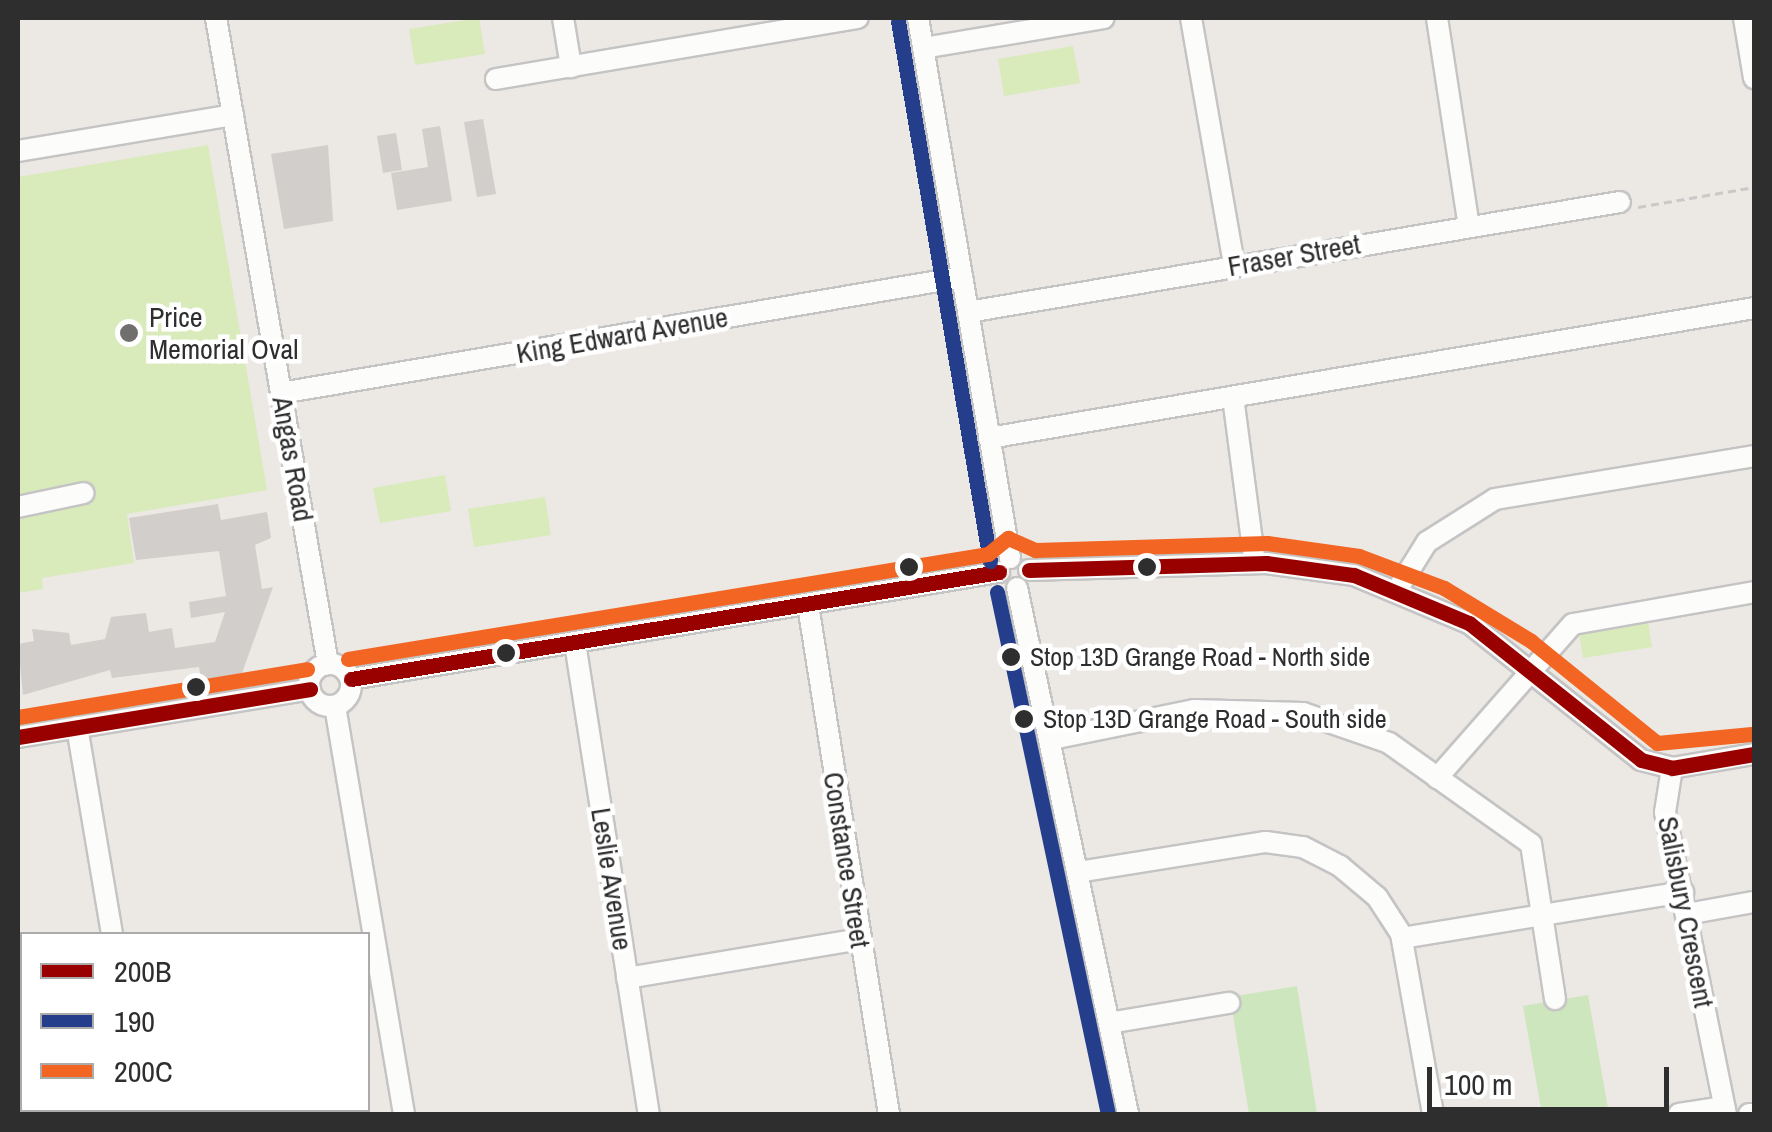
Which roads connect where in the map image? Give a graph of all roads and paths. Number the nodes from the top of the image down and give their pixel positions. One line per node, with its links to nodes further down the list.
1 (216, 18): 13 (street, Angas Road)
2 (563, 18): 10 (street)
3 (858, 18): 10 (street)
4 (918, 18): 9 (street)
5 (1104, 18): 9 (street)
6 (1191, 18): 18 (street)
7 (1437, 18): 17 (street)
8 (1744, 18): 11 (street)
9 (923, 48): 19 (street)
10 (571, 67): 12 (street)
11 (1754, 78)
12 (496, 79)
13 (232, 116): 14 (street); 22 (street, Angas Road)
14 (18, 150)
15 (1754, 186): 16 (path)
16 (1620, 202): 17 (street, Fraser Street)
17 (1469, 226): 18 (street, Fraser Street)
18 (1234, 265): 21 (street, Fraser Street)
19 (962, 277): 21 (street); 22 (street, King Edward Avenue)
20 (1754, 308): 23 (street)
21 (968, 312): 24 (street)
22 (281, 394): 35 (street, Angas Road)
23 (1233, 396): 24 (street); 28 (street)
24 (989, 438): 29 (street)
25 (1754, 456): 31 (street)
26 (84, 493): 27 (street)
27 (18, 507)
28 (1255, 563): 30 (street); 31 (street)
29 (1004, 565): 30 (street); 33 (street)
30 (1023, 579): 42 (street)
31 (1397, 590): 36 (street)
32 (1754, 592): 36 (street)
33 (808, 605): 34 (street); 52 (street, Constance Street)
34 (575, 643): 37 (street); 54 (street, Leslie Avenue)
35 (328, 664): 37 (street); 38 (street)
36 (1529, 666): 44 (street); 45 (street)
37 (351, 679): 39 (street)
38 (310, 689): 39 (street); 40 (street)
39 (335, 706): 59 (street)
40 (77, 728): 41 (street); 51 (street)
41 (18, 738)
42 (1052, 739): 45 (street); 46 (street)
43 (1754, 754): 44 (street)
44 (1678, 767): 47 (street, Salisbury Crescent)
45 (1437, 778): 50 (street)
46 (1078, 872): 53 (street); 57 (street)
47 (1682, 892): 49 (street, Salisbury Crescent); 50 (street)
48 (1754, 902): 49 (street)
49 (1686, 914): 58 (street, Salisbury Crescent)
50 (1541, 915): 53 (street); 55 (street)
51 (112, 932)
52 (859, 938): 54 (street); 61 (street, Constance Street)
53 (1402, 938): 63 (street)
54 (628, 978): 60 (street, Leslie Avenue)
55 (1555, 999)
56 (1229, 1003): 57 (street)
57 (1110, 1023): 62 (street)
58 (1725, 1111): 64 (street)
59 (404, 1114)
60 (649, 1114)
61 (889, 1114)
62 (1126, 1114)
63 (1433, 1114)
64 (1679, 1114)

